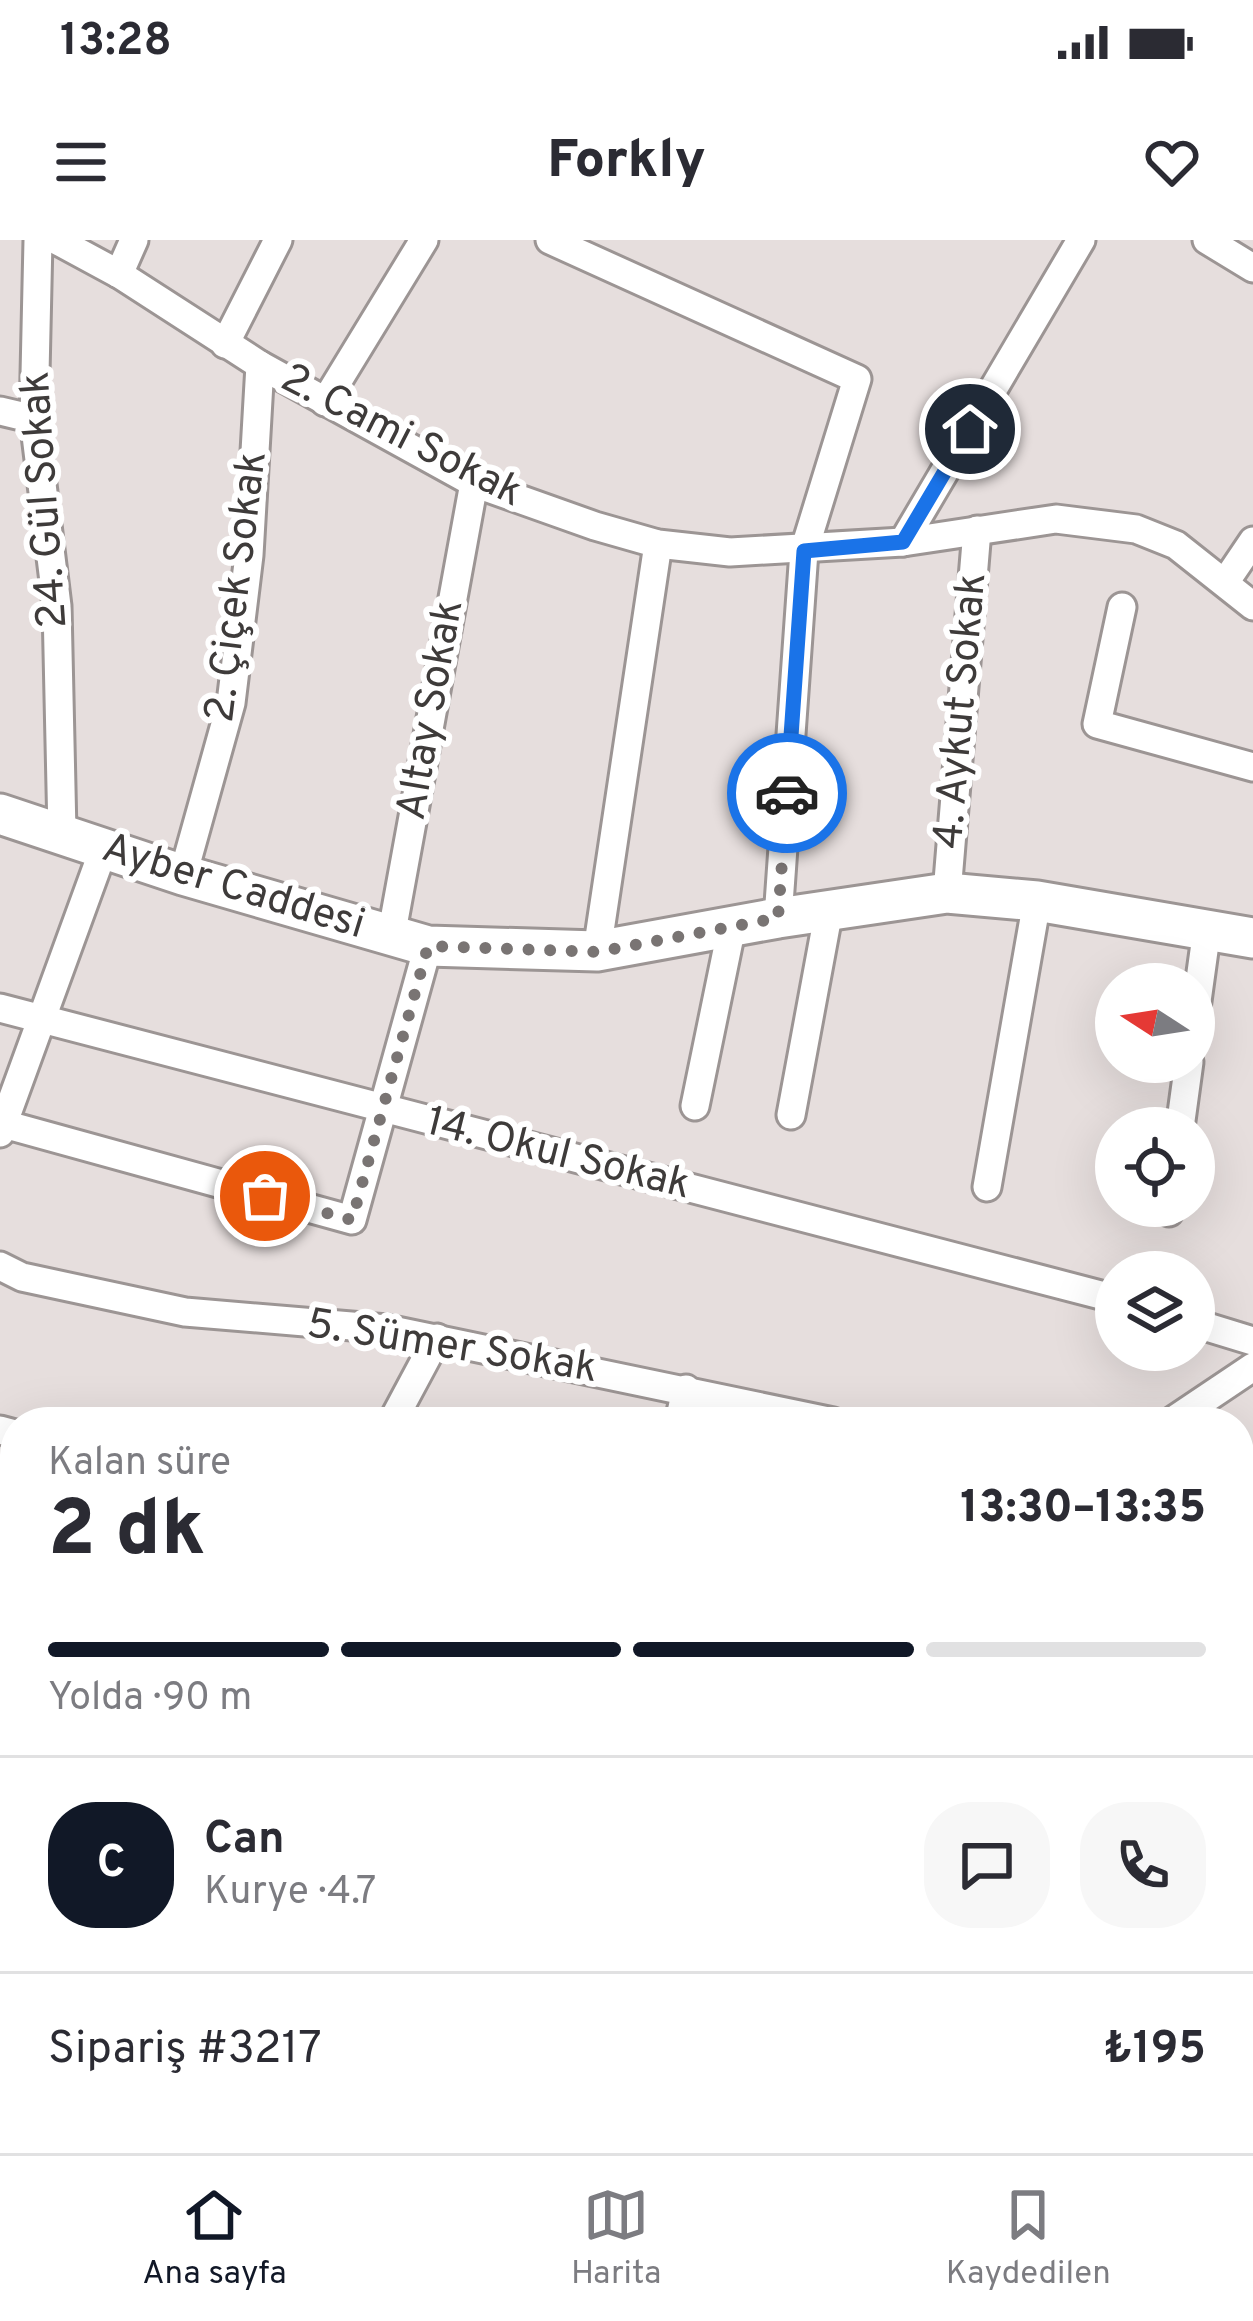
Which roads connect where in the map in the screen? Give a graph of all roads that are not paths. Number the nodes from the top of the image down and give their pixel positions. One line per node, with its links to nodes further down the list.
1 (38, 240): 15 (street, 24. Gül Sokak)
2 (56, 240): 10 (street, 2. Cami Sokak)
3 (134, 240): 10 (street)
4 (278, 240): 11 (street)
5 (424, 240): 13 (street)
6 (550, 240): 21 (street)
7 (1081, 240): 19 (street)
8 (1207, 240): 9 (street)
9 (1253, 268)
10 (119, 274): 11 (street, 2. Cami Sokak)
11 (225, 344): 12 (street, 2. Cami Sokak)
12 (260, 365): 13 (street, 2. Cami Sokak); 29 (street, 2. Çiçek Sokak)
13 (325, 402): 16 (street, 2. Cami Sokak)
14 (0, 411): 15 (street)
15 (34, 419): 27 (street, 24. Gül Sokak)
16 (474, 483): 20 (street, 2. Cami Sokak); 37 (street, Altay Sokak)
17 (977, 530): 19 (street, 2. Cami Sokak); 22 (street, 2. Cami Sokak); 30 (street, 4. Aykut Sokak)
18 (1253, 541): 22 (street)
19 (903, 542): 21 (street, 2. Cami Sokak)
20 (658, 544): 21 (street, 2. Cami Sokak); 38 (street)
21 (804, 551): 33 (street)
22 (1226, 581): 23 (street, 2. Cami Sokak)
23 (1253, 606)
24 (1122, 608): 25 (street)
25 (1253, 767)
26 (0, 814): 27 (main road, Ayber Caddesi)
27 (62, 833): 28 (main road, Ayber Caddesi)
28 (104, 848): 29 (main road, Ayber Caddesi); 41 (street)
29 (183, 875): 37 (main road, Ayber Caddesi)
30 (947, 893): 31 (main road, Ayber Caddesi); 32 (main road, Ayber Caddesi)
31 (1037, 902): 35 (main road, Ayber Caddesi); 46 (street)
32 (829, 910): 33 (main road, Ayber Caddesi); 44 (street)
33 (778, 918): 34 (main road, Ayber Caddesi)
34 (732, 926): 38 (main road, Ayber Caddesi); 42 (street)
35 (1207, 929): 36 (main road, Ayber Caddesi); 39 (street)
36 (1253, 938)
37 (409, 941): 38 (main road, Ayber Caddesi); 43 (street, Altay Sokak)
38 (597, 952)
39 (1202, 963)
40 (0, 1008): 41 (street, 14. Okul Sokak)
41 (43, 1020): 43 (street, 14. Okul Sokak); 45 (street)
42 (694, 1106)
43 (385, 1111): 45 (street, Altay Sokak); 48 (street, 14. Okul Sokak)
44 (791, 1115)
45 (1, 1126)
46 (987, 1186)
47 (0, 1266): 50 (street, 5. Sümer Sokak)
48 (1095, 1294)
49 (1215, 1329): 51 (street)
50 (436, 1338): 53 (street, 5. Sümer Sokak); 54 (street)
51 (1253, 1341)
52 (1253, 1367): 57 (street)
53 (686, 1389): 55 (street); 56 (street, 5. Sümer Sokak)
54 (400, 1407)
55 (682, 1407)
56 (766, 1407)
57 (1193, 1407)

